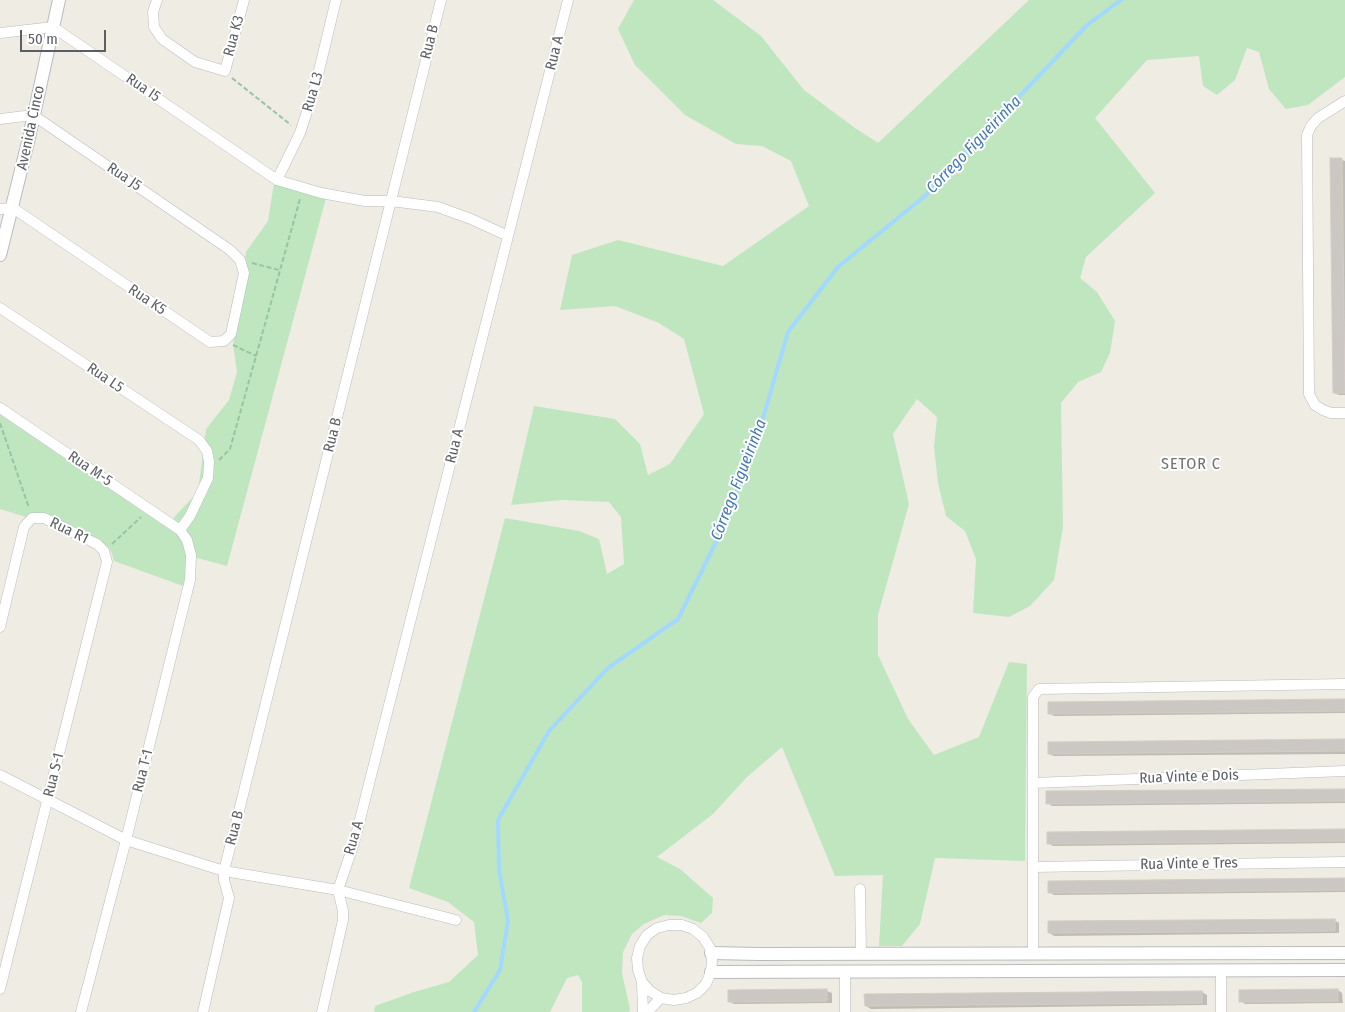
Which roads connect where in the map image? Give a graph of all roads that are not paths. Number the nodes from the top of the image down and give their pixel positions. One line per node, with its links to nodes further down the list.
1 (59, 0): 7 (street, Avenida Cinco)
2 (156, 0): 3 (street, Rua K3)
3 (244, 0)
4 (336, 0): 12 (street, Rua L3)
5 (441, 0): 13 (street, Rua B)
6 (568, 0): 15 (street, Rua A)
7 (53, 27): 8 (street); 10 (street, Avenida Cinco); 12 (street, Rua I5)
8 (0, 33)
9 (1345, 100): 20 (street)
10 (33, 115): 11 (street); 14 (street, Avenida Cinco); 18 (street, Rua J5)
11 (0, 119)
12 (277, 180): 13 (street, Rua I5)
13 (391, 201): 15 (street, Rua I5); 32 (street, Rua B)
14 (6, 208): 16 (street, Avenida Cinco); 18 (street, Rua K5)
15 (508, 236): 34 (street, Rua A)
16 (0, 254)
17 (0, 308): 21 (street, Rua L5)
18 (224, 341)
19 (0, 408): 21 (street, Rua M-5)
20 (1345, 413)
21 (180, 530): 29 (street, Rua T-1)
22 (107, 562): 23 (street, Rua R1); 28 (street, Rua S-1)
23 (0, 627)
24 (1345, 684): 27 (street)
25 (1345, 771): 27 (street, Rua Vinte e Dois)
26 (0, 775): 28 (street)
27 (1033, 782): 31 (street)
28 (48, 800): 29 (street); 45 (street, Rua S-1)
29 (126, 840): 32 (street); 47 (street, Rua T-1)
30 (1345, 862): 31 (street, Rua Vinte e Tres)
31 (1033, 867): 39 (street)
32 (224, 871): 34 (street); 48 (street, Rua B)
33 (860, 889): 38 (street)
34 (338, 890): 35 (street); 49 (street)
35 (456, 920)
36 (711, 953): 38 (street); 42 (street); 44 (street)
37 (1345, 953): 39 (street)
38 (861, 954): 39 (street)
39 (1032, 954)
40 (1221, 970): 41 (street); 43 (street); 52 (street)
41 (1345, 970)
42 (711, 972): 43 (street); 46 (street)
43 (845, 973): 51 (street)
44 (642, 982): 46 (street); 50 (street)
45 (0, 989)
46 (661, 998): 50 (street)
47 (81, 1012)
48 (203, 1012)
49 (322, 1012)
50 (645, 1012)
51 (845, 1012)
52 (1221, 1012)

